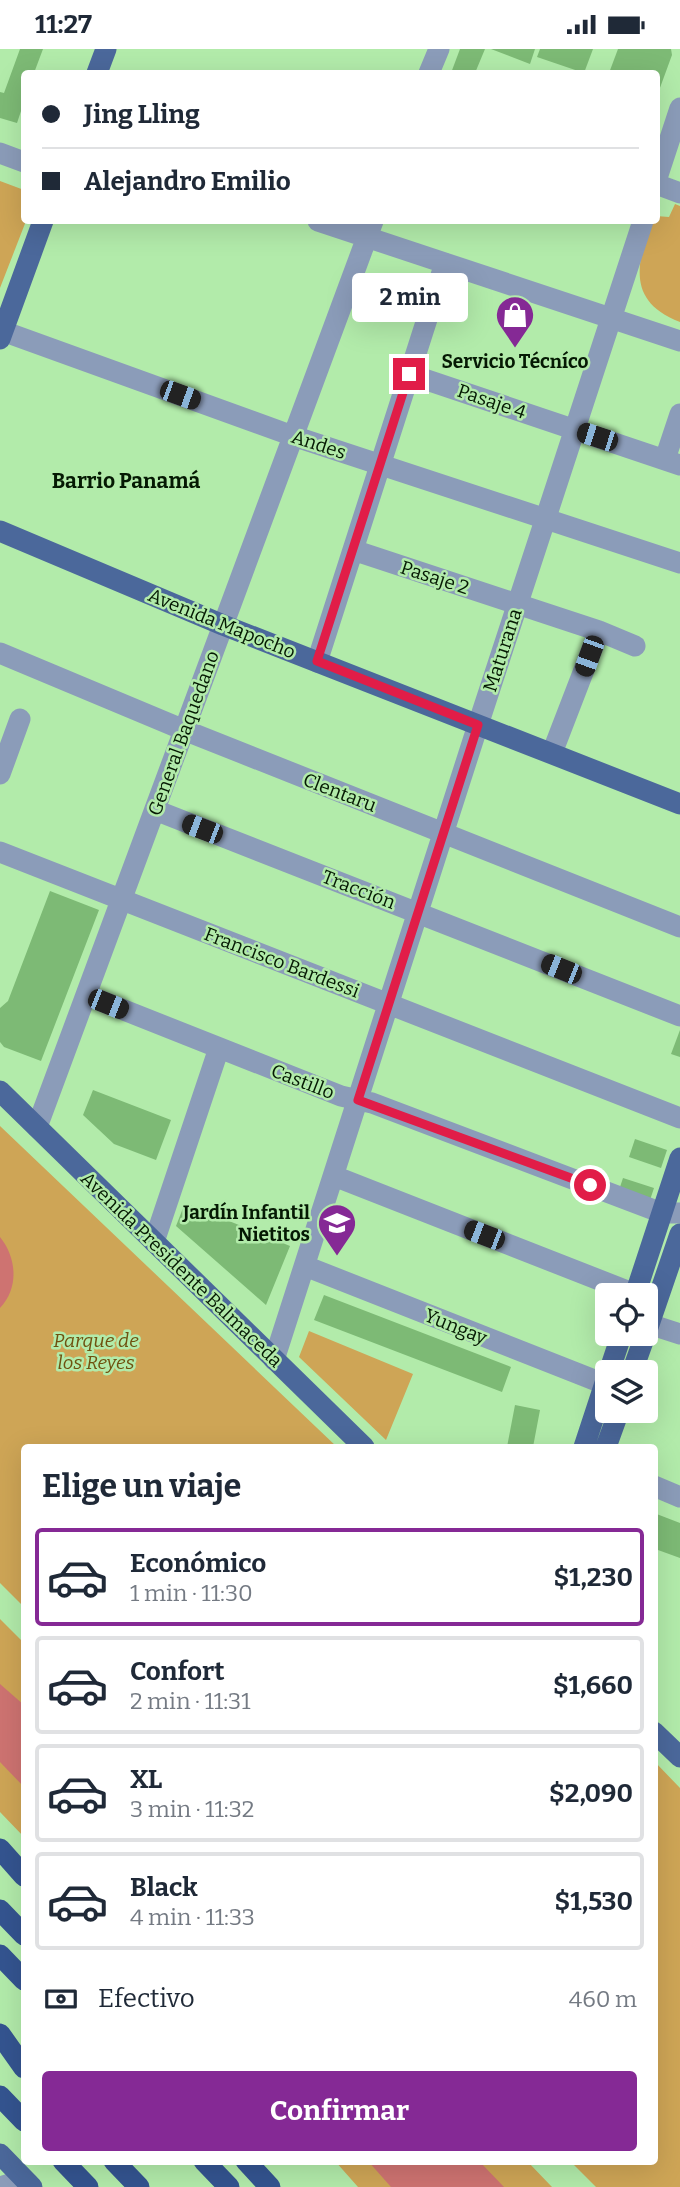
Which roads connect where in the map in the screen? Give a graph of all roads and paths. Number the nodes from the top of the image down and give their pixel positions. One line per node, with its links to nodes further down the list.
1 (106, 49): 3 (main road)
2 (439, 49): 4 (street)
3 (98, 70)
4 (430, 70)
5 (680, 108): 8 (street)
6 (0, 153): 7 (street)
7 (21, 161)
8 (660, 170)
9 (660, 184): 10 (street)
10 (680, 193)
11 (42, 224): 17 (main road)
12 (338, 224): 14 (street)
13 (642, 224): 16 (street, Maturana)
14 (370, 229): 15 (street); 22 (street, General Baquedano)
15 (445, 263): 16 (street); 19 (street)
16 (611, 319): 18 (street); 21 (street, Maturana)
17 (1, 333): 22 (street, Andes)
18 (680, 341)
19 (409, 374): 21 (street, Pasaje 4); 24 (street)
20 (680, 414): 23 (street)
21 (575, 429): 23 (street, Pasaje 4); 25 (street, Maturana)
22 (293, 436): 24 (street, Andes); 30 (street, General Baquedano)
23 (672, 462)
24 (380, 464): 25 (street, Andes); 27 (street)
25 (546, 519): 28 (street, Andes); 29 (street, Maturana)
26 (0, 531): 30 (main road, Avenida Mapocho)
27 (353, 550): 29 (street, Pasaje 2); 34 (street)
28 (680, 563)
29 (518, 604): 31 (street, Pasaje 2); 36 (street, Maturana)
30 (223, 625): 34 (main road, Avenida Mapocho); 37 (street, General Baquedano)
31 (599, 631): 32 (street, Pasaje 2); 38 (street)
32 (635, 646)
33 (0, 653): 37 (street, Clentaru)
34 (317, 661): 36 (main road, Avenida Mapocho)
35 (20, 719): 39 (street)
36 (478, 725): 38 (main road, Avenida Mapocho); 42 (street, Maturana)
37 (184, 730): 41 (street, General Baquedano); 42 (street, Clentaru)
38 (552, 753): 40 (main road, Avenida Mapocho)
39 (0, 774)
40 (680, 804)
41 (155, 810): 44 (street, General Baquedano); 45 (street, Tracción)
42 (443, 832): 45 (street, Maturana); 46 (street, Clentaru)
43 (0, 852): 44 (street, Francisco Bardessi)
44 (122, 899): 47 (street, General Baquedano); 48 (street, Francisco Bardessi)
45 (418, 912): 48 (street, Maturana); 49 (street, Tracción)
46 (680, 927)
47 (86, 995): 50 (street, Castillo); 54 (street, General Baquedano)
48 (389, 1004): 52 (street, Maturana); 53 (street, Francisco Bardessi)
49 (680, 1016)
50 (219, 1048): 52 (street, Castillo); 59 (street)
51 (0, 1091): 54 (main road, Avenida Presidente Balmaceda)
52 (358, 1100): 56 (street, Maturana); 57 (street, Castillo)
53 (680, 1118)
54 (37, 1128): 59 (main road, Avenida Presidente Balmaceda)
55 (680, 1158): 57 (main road)
56 (334, 1176): 60 (street, Maturana); 62 (street)
57 (671, 1213): 63 (main road)
58 (680, 1234): 61 (main road)
59 (154, 1242): 67 (main road, Avenida Presidente Balmaceda)
60 (305, 1266): 67 (street, Maturana); 68 (street, Yungay)
61 (674, 1273): 64 (main road)
62 (607, 1283)
63 (640, 1283)
64 (658, 1307)
65 (658, 1331): 66 (street)
66 (680, 1334)
67 (274, 1360): 71 (main road, Avenida Presidente Balmaceda)
68 (595, 1375)
69 (595, 1415): 72 (main road)
70 (615, 1423): 73 (main road)
71 (361, 1444)
72 (585, 1444)
73 (607, 1444)
74 (658, 1488): 75 (street)
75 (680, 1497)
76 (658, 1736): 77 (main road)
77 (680, 1757)
78 (0, 1849): 79 (highway)
79 (21, 1873)
80 (0, 1910): 81 (highway)
81 (21, 1932)
82 (0, 1955): 83 (highway)
83 (21, 1977)
84 (0, 2034): 86 (highway)
85 (0, 2043): 87 (highway)
86 (21, 2064)
87 (21, 2065)
88 (0, 2096): 89 (highway)
89 (21, 2118)
90 (0, 2154): 95 (main road)
91 (67, 2165): 97 (highway)
92 (118, 2165): 98 (highway)
93 (208, 2165): 99 (highway)
94 (250, 2165): 100 (highway)
95 (30, 2185): 96 (street)
96 (0, 2187)
97 (88, 2187)
98 (139, 2187)
99 (229, 2187)
100 (270, 2187)

